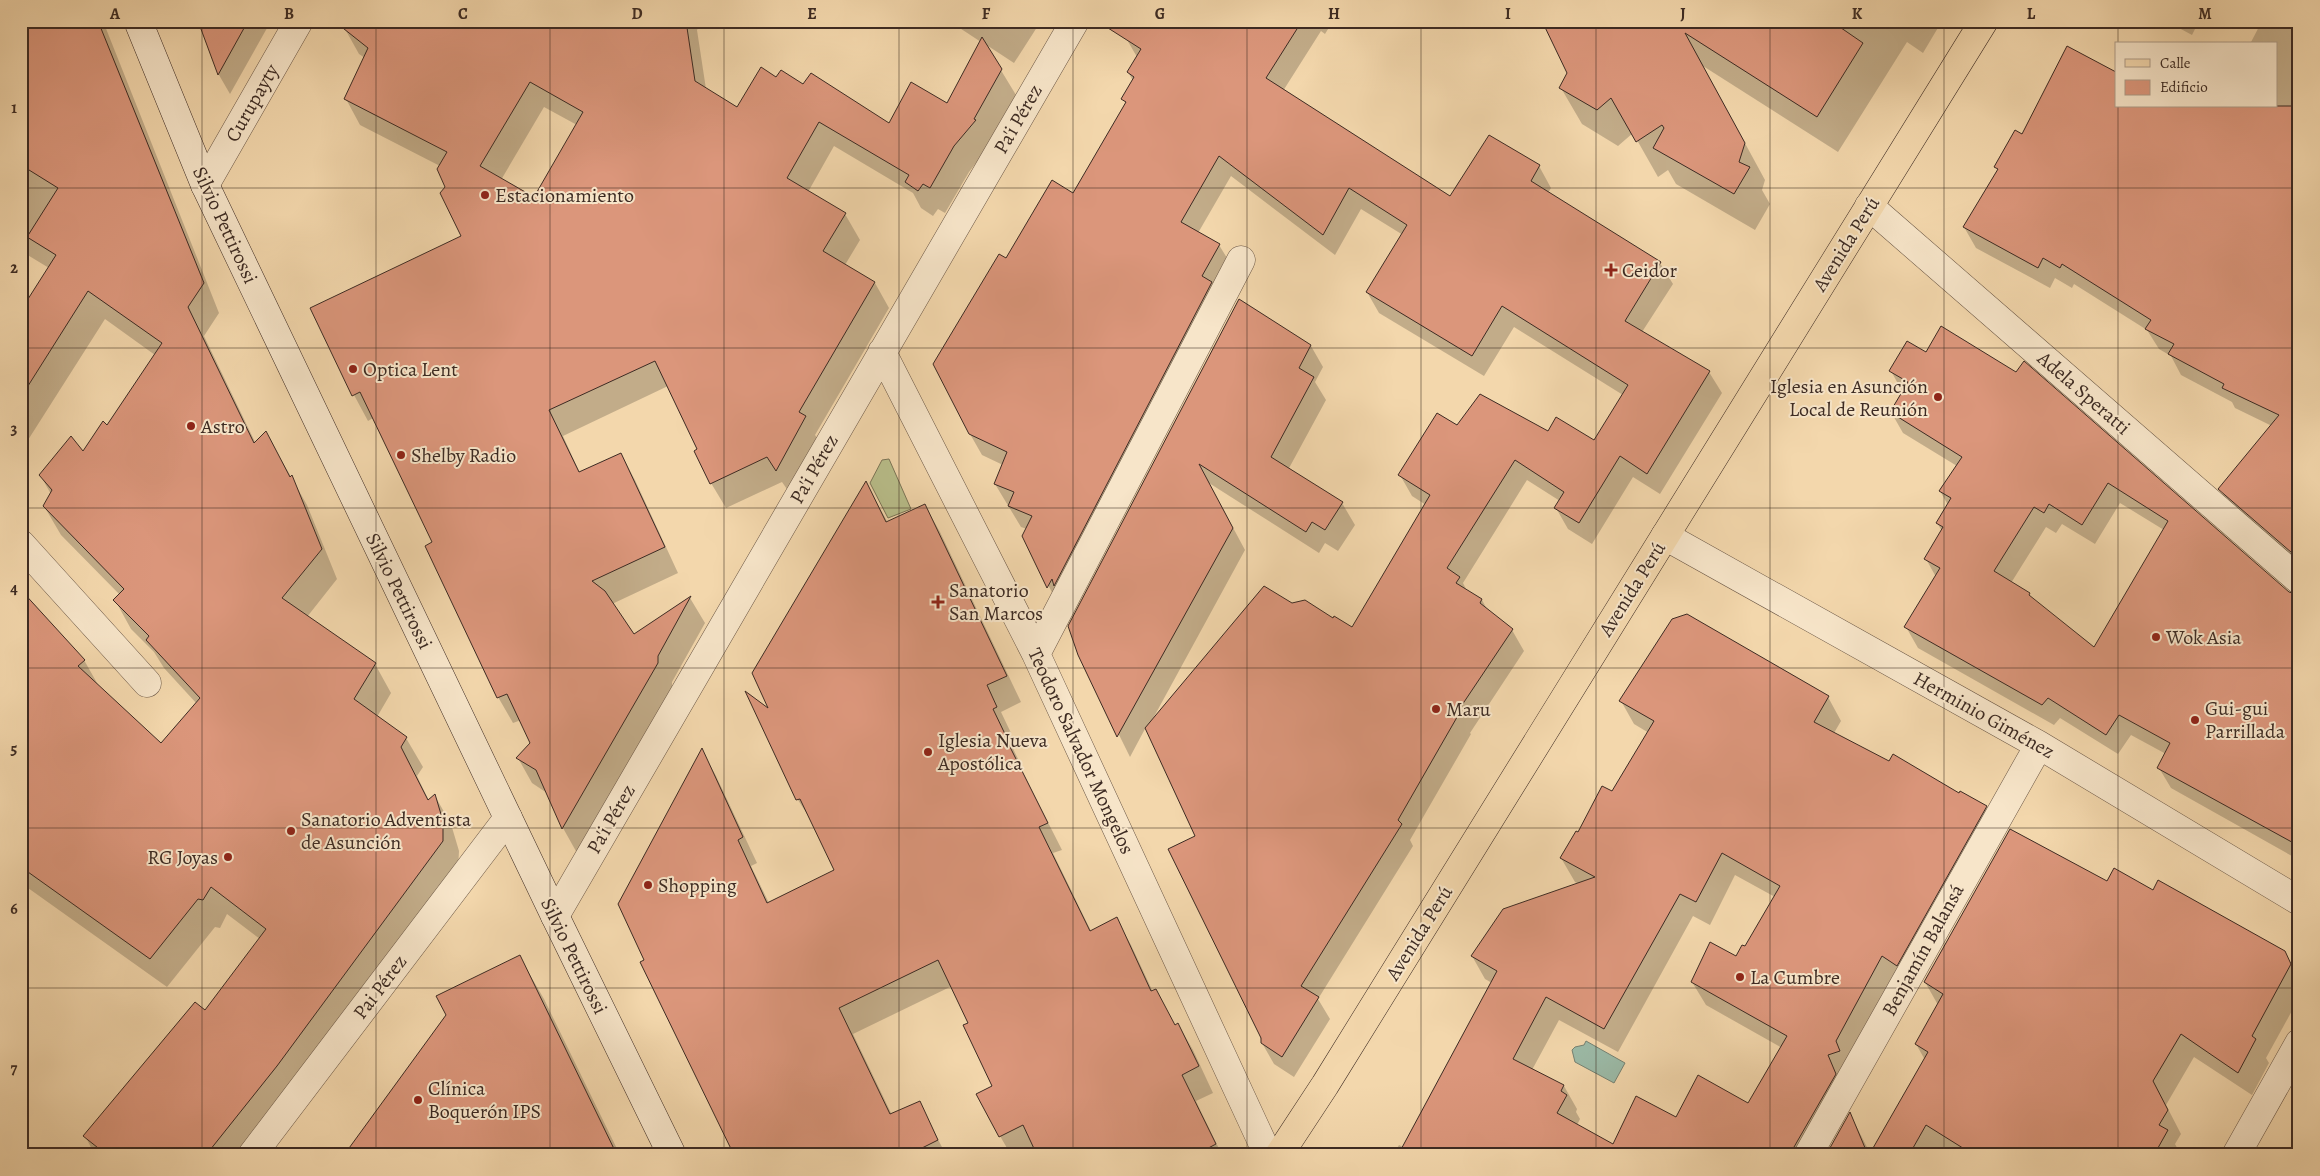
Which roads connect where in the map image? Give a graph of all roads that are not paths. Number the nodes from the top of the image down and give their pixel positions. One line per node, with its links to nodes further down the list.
1 (138, 21): 5 (street, Silvio Pettirossi)
2 (299, 21): 5 (street, Curupayty)
3 (1075, 21): 8 (street, Pa'i Pérez)
4 (1984, 21): 6 (main road, Avenida Perú)
5 (205, 186): 15 (street, Silvio Pettirossi)
6 (1869, 206): 9 (main road, Avenida Perú); 11 (street, Adela Speratti)
7 (1241, 260): 12 (street)
8 (882, 352): 12 (street, Teodoro Salvador Mongelos); 17 (street, Pa'i Pérez)
9 (1665, 536): 14 (street, Herminio Giménez); 22 (main road, Avenida Perú)
10 (21, 544): 13 (street)
11 (2299, 580)
12 (1036, 654): 21 (street, Teodoro Salvador Mongelos)
13 (147, 683)
14 (2039, 745): 16 (street, Herminio Giménez); 23 (street, Benjamín Balansá)
15 (508, 818): 17 (street, Silvio Pettirossi); 19 (street, Pai Pérez)
16 (2299, 901)
17 (555, 916): 20 (street, Silvio Pettirossi)
18 (2299, 1043): 24 (street)
19 (252, 1155)
20 (672, 1155)
21 (1268, 1155)
22 (1279, 1155)
23 (1808, 1155)
24 (2236, 1155)

